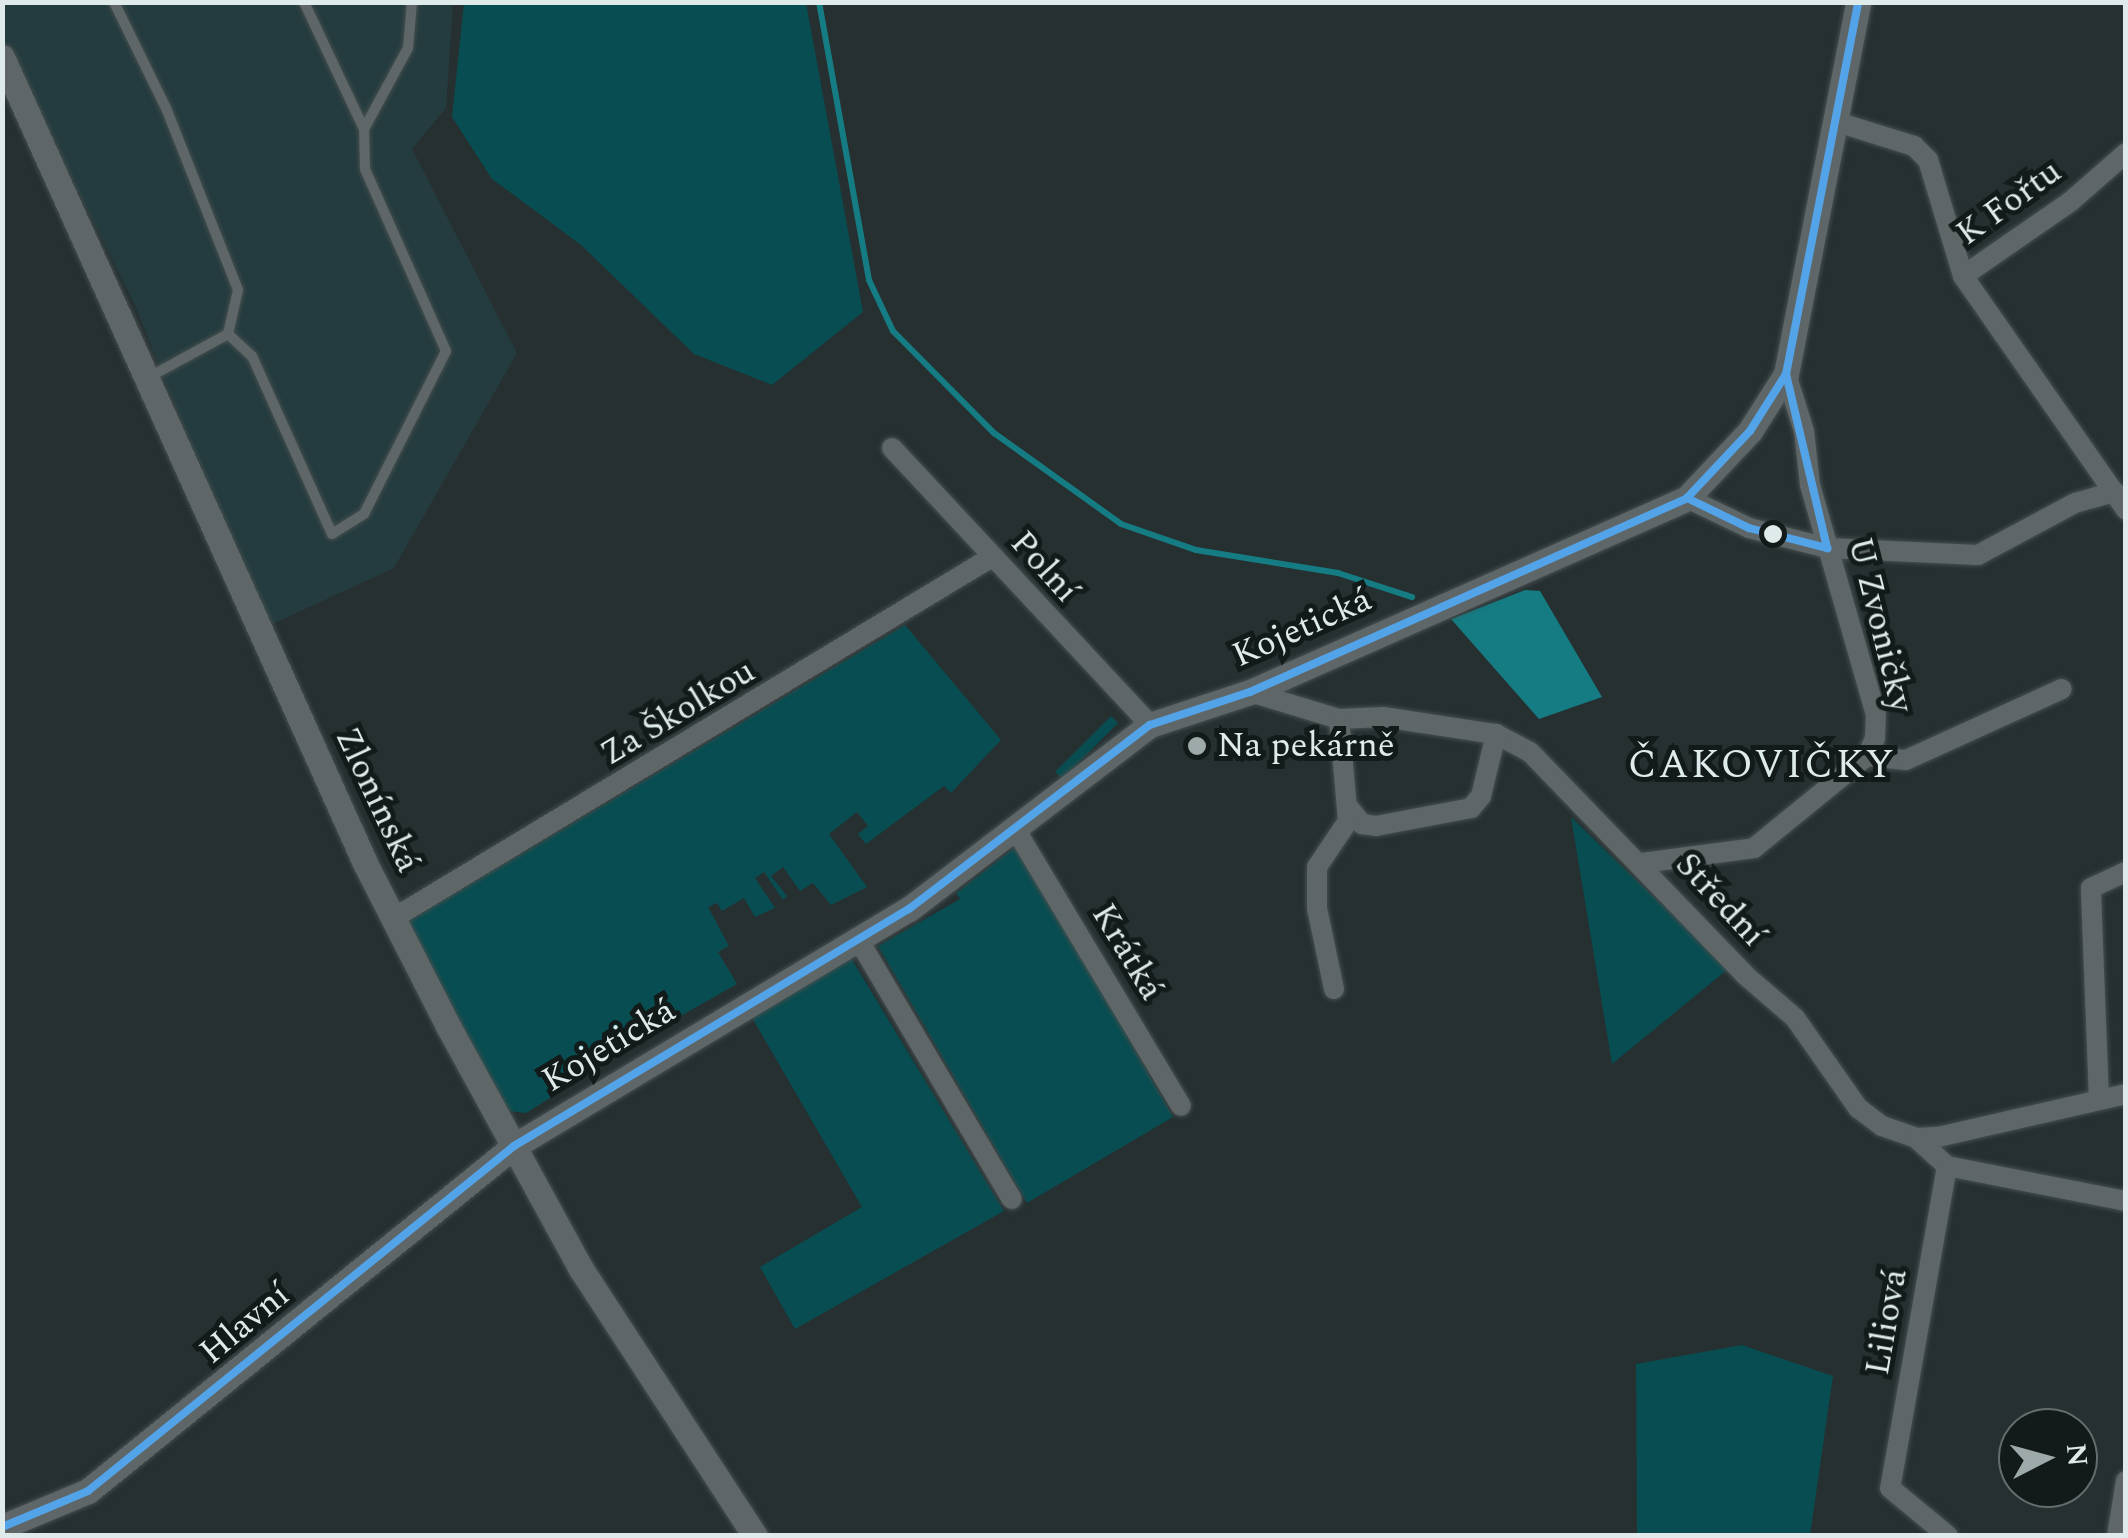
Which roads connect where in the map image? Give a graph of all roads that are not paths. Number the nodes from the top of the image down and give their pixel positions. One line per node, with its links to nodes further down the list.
1 (114, 2): 10 (lane)
2 (304, 2): 7 (lane)
3 (412, 2): 7 (lane)
4 (1858, 2): 6 (street, Kojetická)
5 (2, 57): 12 (street, Zlonínská)
6 (1836, 122): 9 (street, K Fořtu); 11 (street, Kojetická)
7 (364, 129): 10 (lane)
8 (2126, 152): 9 (street, K Fořtu)
9 (1962, 276): 15 (street)
10 (228, 334): 12 (lane)
11 (1786, 374): 14 (street, Kojetická); 16 (street, U Zvoničky)
12 (149, 377): 28 (street, Zlonínská)
13 (892, 448): 17 (street, Polní)
14 (1686, 498): 16 (street); 19 (street, Kojetická)
15 (2120, 501): 16 (street)
16 (1827, 548): 23 (street, U Zvoničky)
17 (992, 558): 21 (street, Polní); 28 (street, Za Školkou)
18 (2062, 689): 23 (street)
19 (1250, 692): 20 (street, Střední); 21 (street, Kojetická)
20 (1339, 719): 22 (street, Střední); 24 (street)
21 (1150, 725): 25 (street, Kojetická)
22 (1496, 734): 24 (street); 26 (street, Střední)
23 (1867, 756): 26 (street, U Zvoničky)
24 (1349, 808): 30 (street)
25 (1017, 832): 29 (street, Kojetická); 33 (street, Krátká)
26 (1642, 863): 34 (street, Střední)
27 (2126, 872): 32 (street)
28 (394, 918): 35 (street, Zlonínská)
29 (858, 939): 35 (street, Kojetická); 37 (street)
30 (1334, 989)
31 (2126, 1094): 32 (street)
32 (2099, 1100): 34 (street)
33 (1182, 1106)
34 (1916, 1138): 36 (street, Střední)
35 (514, 1146): 40 (street, Hlavní); 41 (street, Zlonínská)
36 (1947, 1166): 38 (street); 42 (street, Liliová)
37 (1012, 1200)
38 (2126, 1201)
39 (2126, 1481): 43 (street)
40 (2, 1527)
41 (754, 1536)
42 (1948, 1536)
43 (2117, 1536)

